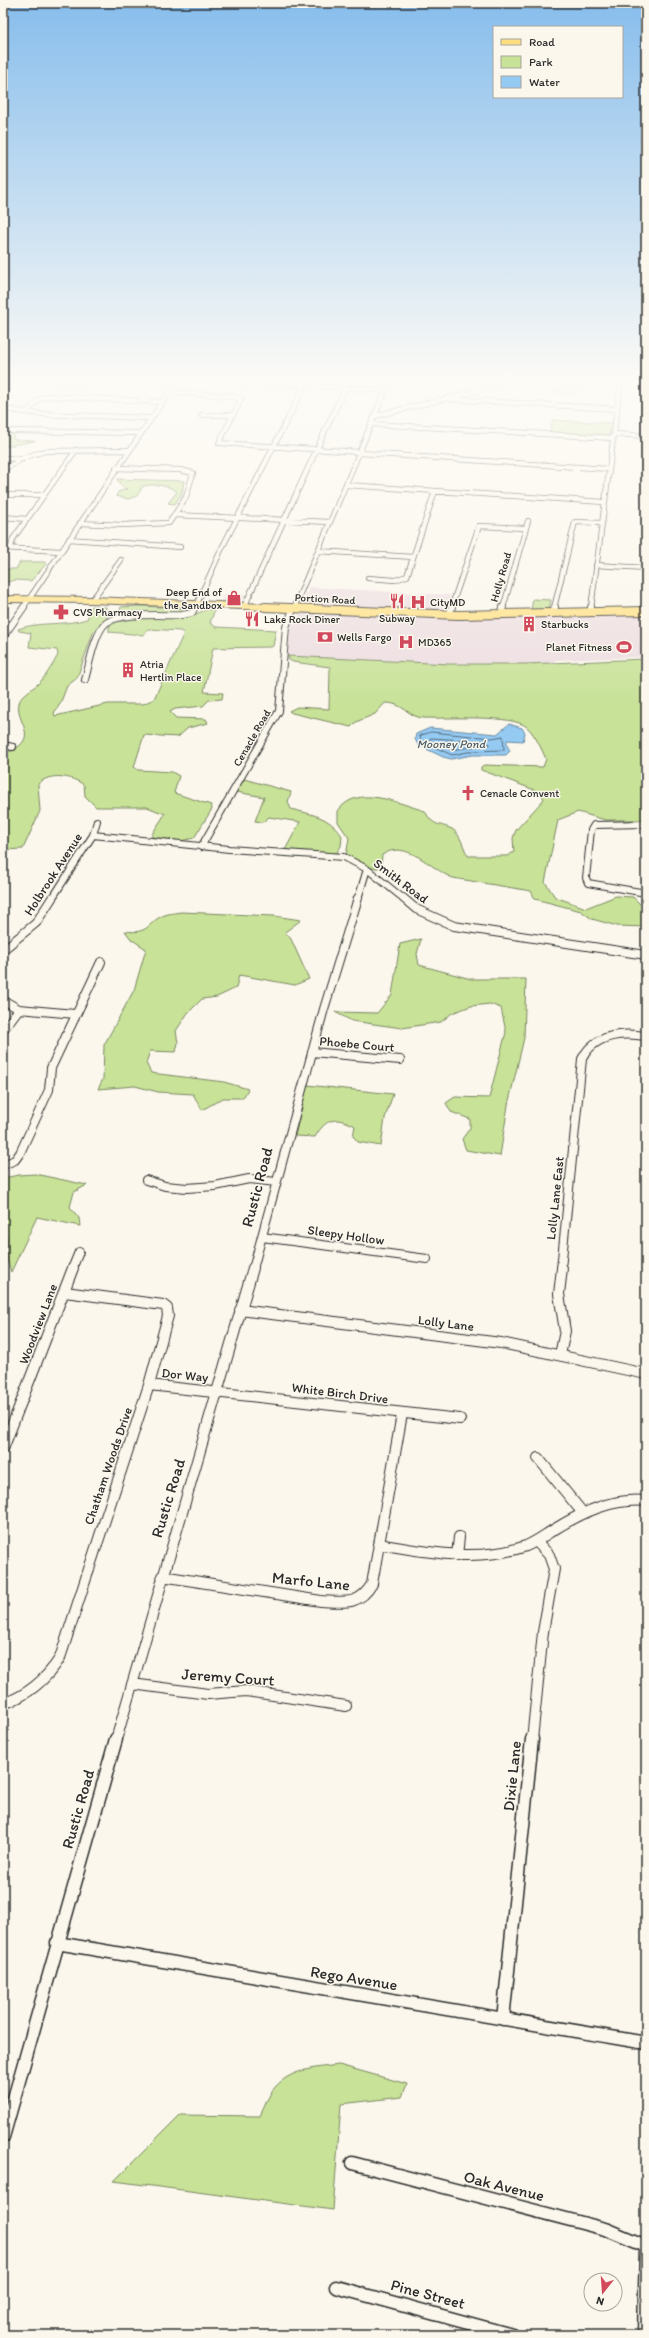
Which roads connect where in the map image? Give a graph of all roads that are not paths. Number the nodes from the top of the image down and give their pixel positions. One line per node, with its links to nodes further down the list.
1 (49, 488): 11 (street)
2 (103, 488): 20 (street)
3 (188, 488): 13 (street)
4 (253, 488): 14 (street)
5 (299, 488): 17 (street)
6 (345, 488): 19 (street, Cenacle Road)
7 (392, 488): 9 (street)
8 (606, 488): 12 (street)
9 (435, 491): 12 (street); 29 (street)
10 (3, 495): 11 (street)
11 (44, 496): 16 (street)
12 (604, 502): 21 (street)
13 (176, 515): 14 (street); 20 (street)
14 (239, 516): 17 (street); 37 (street)
15 (3, 517): 16 (street)
16 (27, 519): 24 (street)
17 (284, 519): 19 (street); 38 (street)
18 (528, 521): 22 (street, Holly Road)
19 (330, 522): 28 (street, Cenacle Road)
20 (80, 523): 23 (street)
21 (602, 523): 31 (street); 42 (street)
22 (525, 528): 43 (street); 44 (street, Holly Road)
23 (69, 539): 25 (street); 27 (street)
24 (11, 547): 26 (street); 27 (street)
25 (180, 547)
26 (3, 548)
27 (61, 551): 34 (street)
28 (318, 551): 29 (street); 39 (street, Cenacle Road)
29 (413, 557): 33 (street)
30 (121, 560): 36 (street)
31 (596, 565): 32 (street); 41 (street)
32 (646, 568)
33 (368, 578)
34 (28, 598): 35 (main road, Portion Road); 36 (main road, Portion Road); 45 (street)
35 (3, 599)
36 (92, 600): 37 (main road, Portion Road)
37 (197, 604): 38 (main road, Portion Road); 46 (street)
38 (245, 606): 39 (main road, Portion Road)
39 (294, 608): 43 (main road, Portion Road); 52 (street, Cenacle Road)
40 (646, 611): 41 (main road, Portion Road)
41 (590, 613): 42 (main road, Portion Road)
42 (553, 614): 44 (main road, Portion Road)
43 (450, 615): 44 (main road, Portion Road)
44 (501, 615)
45 (3, 637)
46 (85, 680)
47 (3, 745): 48 (street)
48 (13, 748)
49 (96, 821): 51 (street, Holbrook Avenue)
50 (646, 824): 54 (street)
51 (93, 835): 52 (street, Smith Road); 55 (street, Holbrook Avenue)
52 (201, 847): 53 (street, Smith Road)
53 (367, 869): 56 (street, Smith Road); 63 (street, Rustic Road)
54 (646, 893)
55 (3, 950)
56 (646, 955)
57 (101, 962): 60 (street)
58 (3, 1000): 59 (street)
59 (19, 1009): 60 (street); 61 (street)
60 (75, 1014): 65 (street)
61 (3, 1030)
62 (646, 1036): 73 (street, Lolly Lane East)
63 (312, 1052): 64 (street, Phoebe Court); 67 (street, Rustic Road)
64 (400, 1060)
65 (3, 1165)
66 (146, 1180): 67 (street)
67 (276, 1182): 68 (street, Rustic Road)
68 (262, 1237): 70 (street, Sleepy Hollow); 72 (street, Rustic Road)
69 (79, 1252): 71 (street, Woodview Lane)
70 (427, 1259)
71 (65, 1292): 75 (street, Chatham Woods Drive); 79 (street, Woodview Lane)
72 (240, 1310): 73 (street, Lolly Lane); 76 (street, Rustic Road)
73 (560, 1355): 74 (street, Lolly Lane)
74 (646, 1374)
75 (149, 1385): 76 (street, Dor Way); 89 (street, Chatham Woods Drive)
76 (218, 1392): 77 (street, White Birch Drive); 87 (street, Rustic Road)
77 (402, 1414): 78 (street, White Birch Drive); 85 (street, Marfo Lane)
78 (460, 1420)
79 (3, 1450)
80 (538, 1458): 82 (street)
81 (646, 1501): 82 (street)
82 (582, 1512): 84 (street)
83 (459, 1537): 86 (street)
84 (537, 1542): 86 (street); 92 (street, Dixie Lane)
85 (378, 1544): 86 (street); 87 (street, Marfo Lane)
86 (457, 1556)
87 (162, 1576): 88 (street, Rustic Road)
88 (132, 1684): 90 (street, Jeremy Court); 91 (street, Rustic Road)
89 (3, 1704)
90 (346, 1706)
91 (57, 1943): 92 (street, Rego Avenue); 94 (street, Rustic Road)
92 (503, 2019): 93 (street, Rego Avenue)
93 (646, 2043)
94 (3, 2137)
95 (352, 2163): 96 (street, Oak Avenue)
96 (646, 2246): 99 (street)
97 (336, 2287): 98 (street, Pine Street)
98 (512, 2335)
99 (644, 2335)

